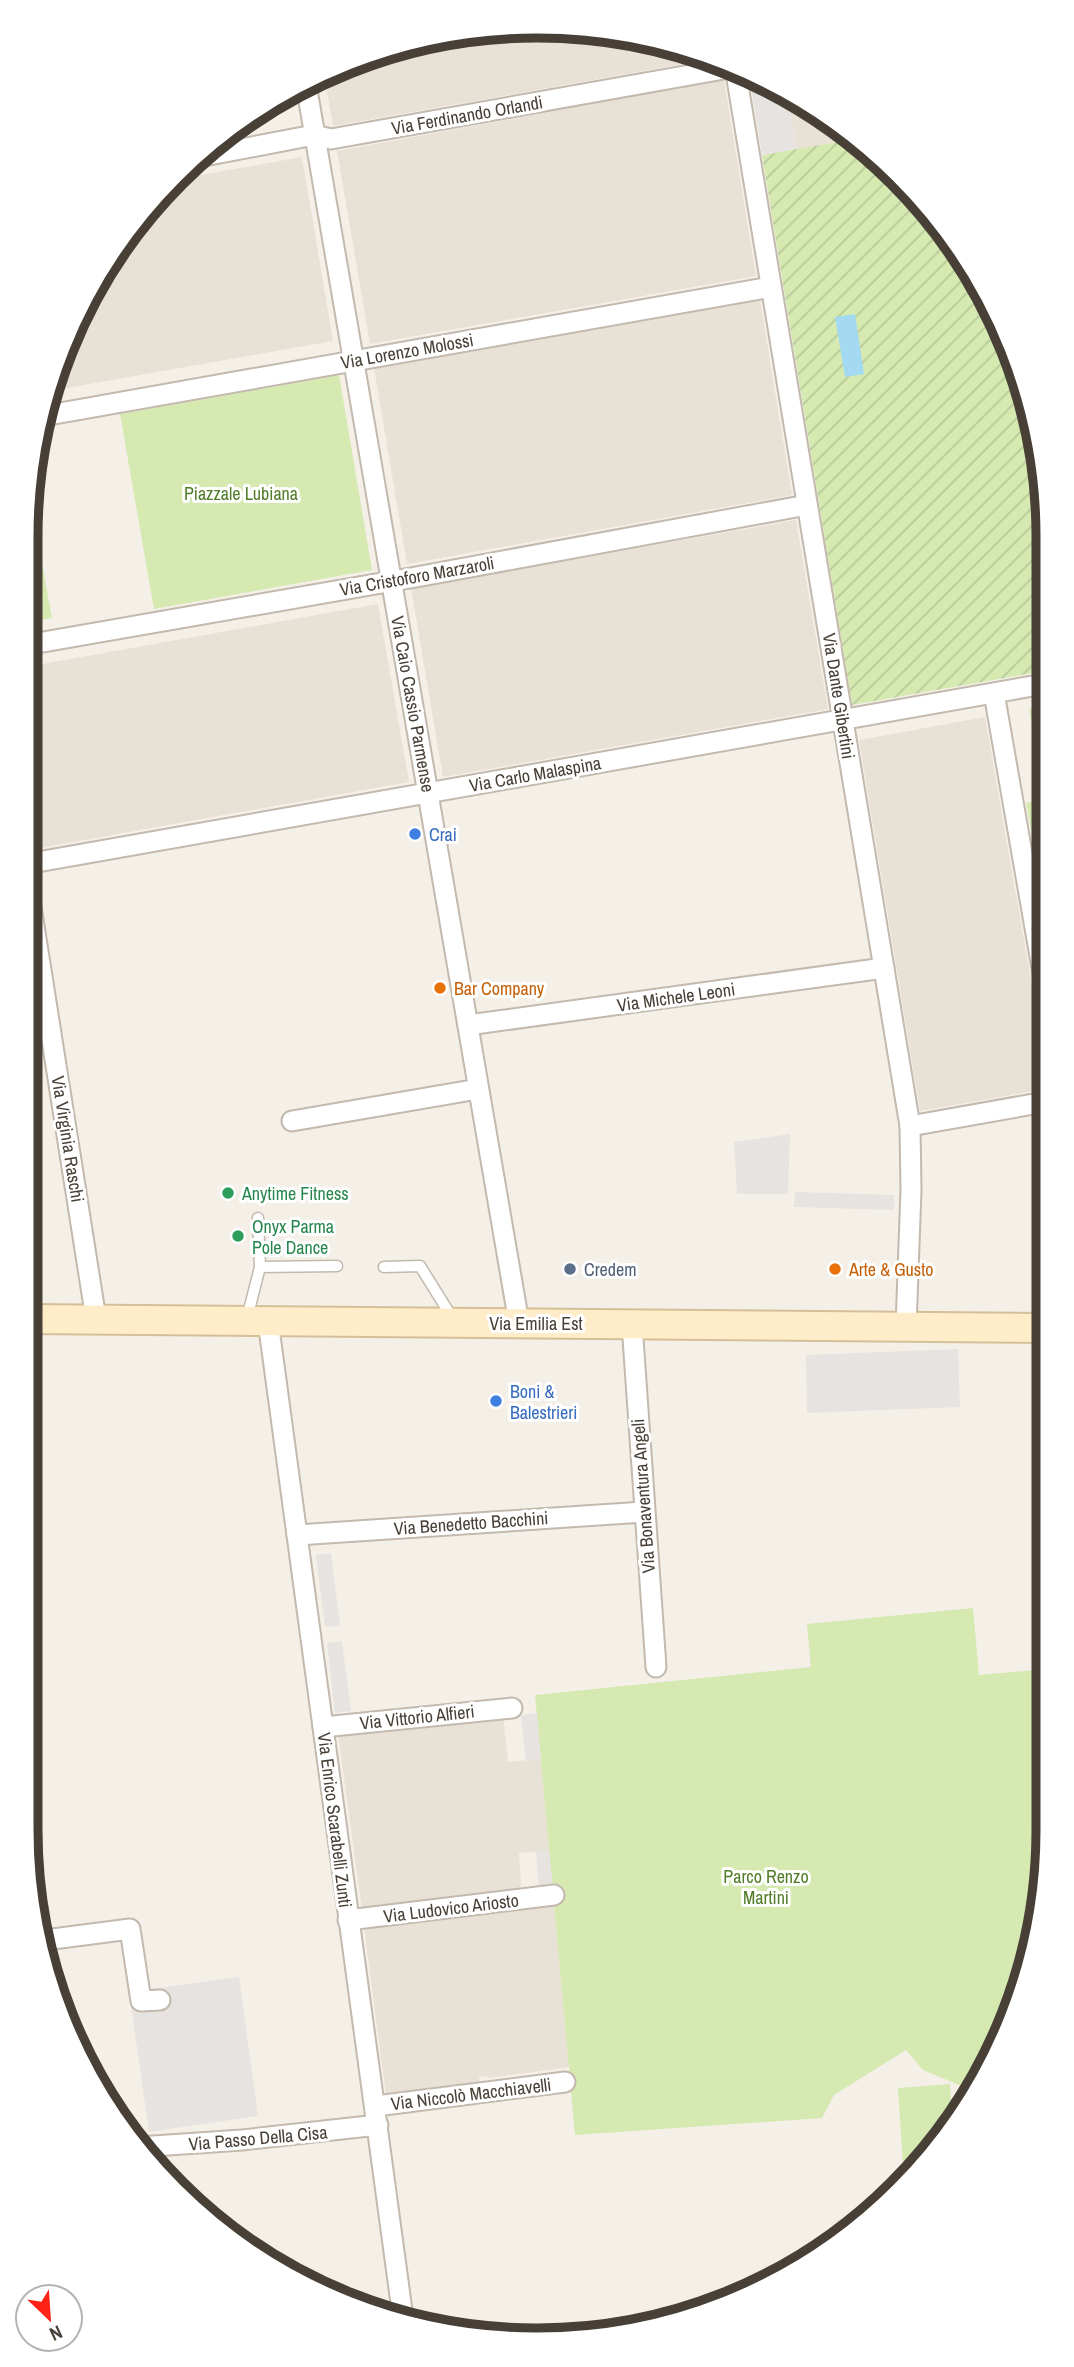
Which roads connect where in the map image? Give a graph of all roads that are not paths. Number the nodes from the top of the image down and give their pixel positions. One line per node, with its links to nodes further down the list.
1 (713, 71): 4 (street, Via Ferdinando Orlandi)
2 (737, 80): 6 (street, Via Dante Gibertini)
3 (308, 95): 4 (street, Via Caio Cassio Parmense)
4 (314, 135): 5 (street, Via Ferdinando Orlandi); 7 (street, Via Caio Cassio Parmense)
5 (220, 153)
6 (771, 286): 7 (street, Via Lorenzo Molossi); 9 (street, Via Dante Gibertini)
7 (355, 360): 8 (street, Via Lorenzo Molossi); 10 (street, Via Caio Cassio Parmense)
8 (54, 414)
9 (807, 505): 10 (street, Via Cristoforo Marzaroli); 14 (street, Via Dante Gibertini)
10 (393, 580): 11 (street, Via Cristoforo Marzaroli); 15 (street, Via Caio Cassio Parmense)
11 (38, 643)
12 (1036, 685): 13 (street, Via Carlo Malaspina)
13 (994, 693): 14 (street, Via Carlo Malaspina); 17 (street)
14 (843, 720): 15 (street, Via Carlo Malaspina); 19 (street, Via Dante Gibertini)
15 (429, 793): 16 (street, Via Carlo Malaspina); 20 (street, Via Caio Cassio Parmense)
16 (38, 862)
17 (1036, 933)
18 (38, 951): 30 (street, Via Virginia Raschi)
19 (884, 968): 20 (street, Via Michele Leoni); 24 (street, Via Dante Gibertini)
20 (468, 1025): 21 (street, Via Caio Cassio Parmense)
21 (478, 1089): 23 (street); 33 (street, Via Caio Cassio Parmense)
22 (1036, 1104): 24 (street)
23 (292, 1121)
24 (910, 1126): 35 (street, Via Dante Gibertini)
25 (258, 1218): 27 (lane)
26 (337, 1266): 27 (lane)
27 (260, 1267): 31 (lane)
28 (384, 1267): 32 (lane)
29 (38, 1319): 30 (main road, Via Emilia Est)
30 (96, 1320): 31 (main road, Via Emilia Est)
31 (257, 1321): 32 (main road, Via Emilia Est); 38 (street, Via Enrico Scarabelli Zunti)
32 (456, 1323): 33 (main road, Via Emilia Est)
33 (519, 1323): 34 (main road, Via Emilia Est)
34 (632, 1324): 35 (main road, Via Emilia Est); 37 (street, Via Bonaventura Angeli)
35 (906, 1327): 36 (main road, Via Emilia Est)
36 (1036, 1328)
37 (644, 1512): 38 (street, Via Benedetto Bacchini); 39 (street, Via Bonaventura Angeli)
38 (297, 1535): 41 (street, Via Enrico Scarabelli Zunti)
39 (656, 1667)
40 (512, 1708): 41 (street, Via Vittorio Alfieri)
41 (323, 1727): 43 (street, Via Enrico Scarabelli Zunti)
42 (554, 1895): 43 (street, Via Ludovico Ariosto)
43 (348, 1920): 47 (street, Via Enrico Scarabelli Zunti)
44 (51, 1939): 45 (street)
45 (160, 2000)
46 (565, 2082): 47 (street, Via Niccolò Macchiavelli)
47 (377, 2116): 48 (street, Via Passo Della Cisa); 49 (street, Via Enrico Scarabelli Zunti)
48 (152, 2146)
49 (402, 2310)

